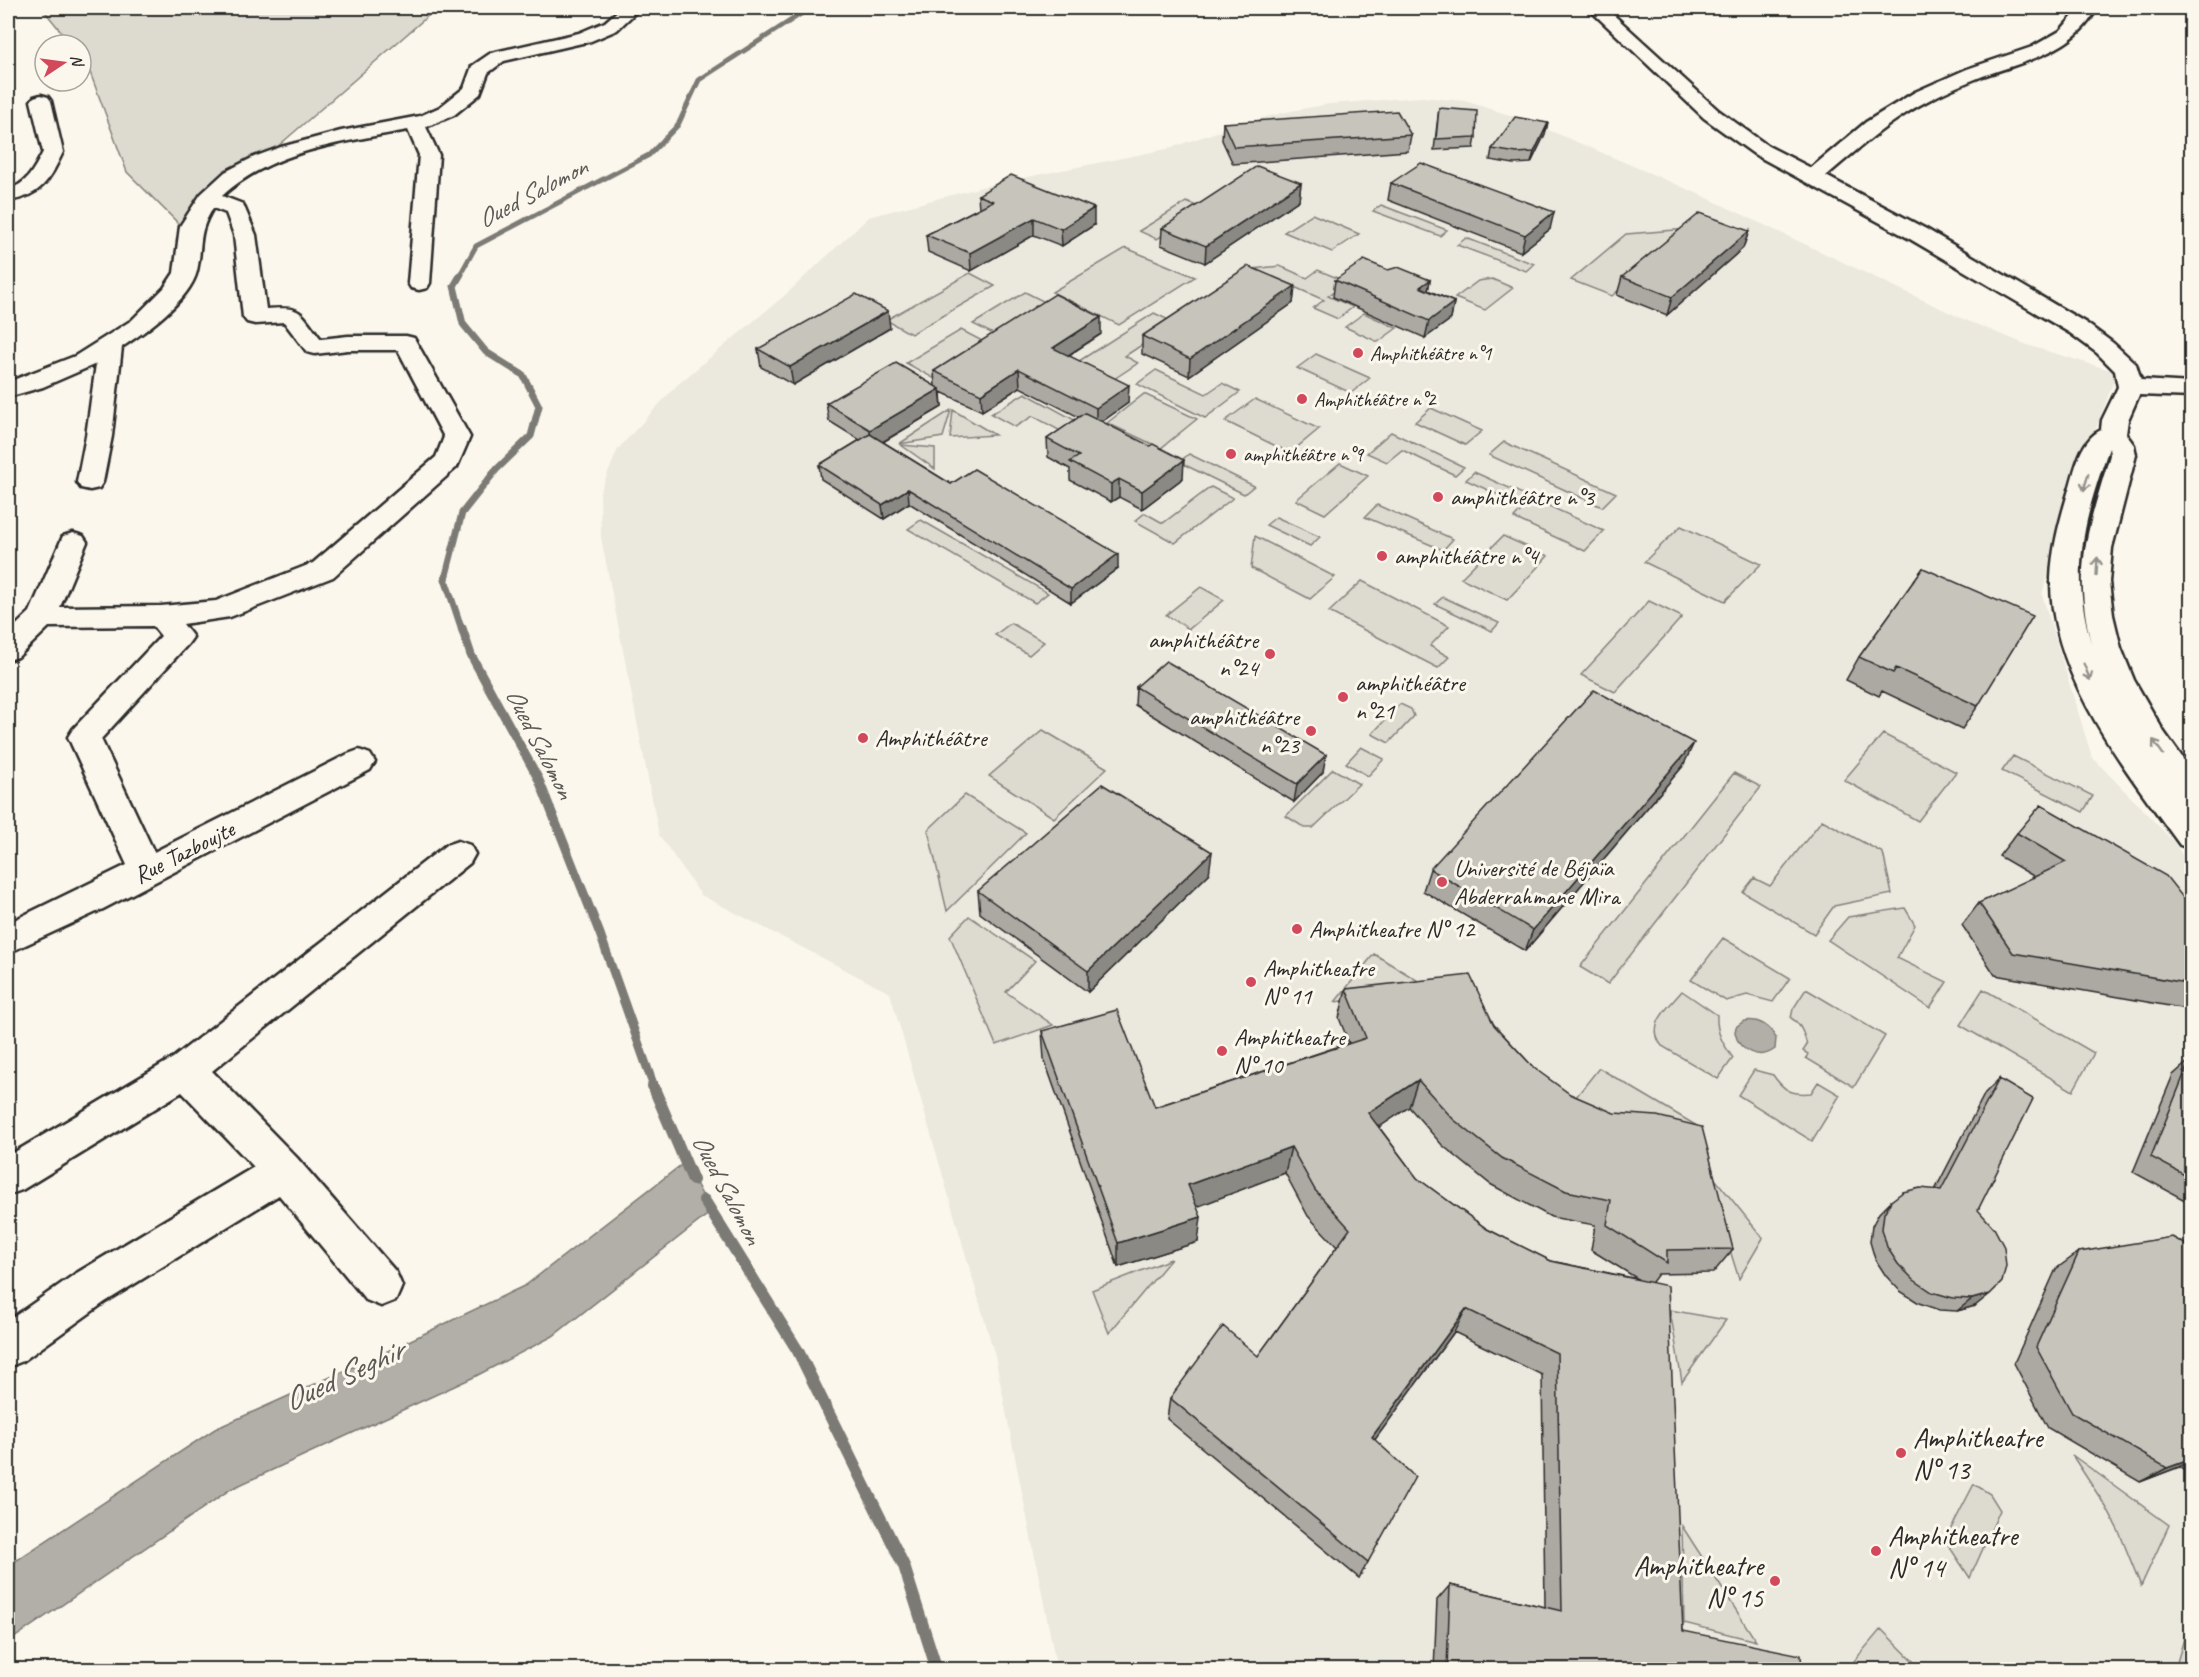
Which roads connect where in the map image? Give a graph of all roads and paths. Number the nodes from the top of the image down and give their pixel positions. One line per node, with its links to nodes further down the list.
1 (631, 8): 5 (street)
2 (1596, 8): 6 (street)
3 (2090, 8): 6 (street)
4 (41, 101): 7 (street)
5 (415, 123): 8 (street); 9 (street)
6 (1814, 176): 12 (street)
7 (8, 195)
8 (208, 198): 10 (street); 20 (street)
9 (419, 283)
10 (110, 345): 11 (street); 17 (street)
11 (34, 382): 13 (street); 15 (street)
12 (2130, 387): 14 (street); 16 (street)
13 (8, 390)
14 (2192, 390)
15 (8, 405)
16 (2113, 434): 23 (street, one-way to 16); 24 (street, one-way to 24)
17 (90, 482)
18 (73, 542): 19 (street)
19 (42, 617): 20 (street); 21 (street)
20 (170, 627): 26 (street)
21 (8, 650)
22 (359, 762): 26 (street, Rue Tazboujte)
23 (2189, 789)
24 (2192, 836)
25 (458, 854): 28 (street)
26 (146, 871): 27 (street, Rue Tazboujte)
27 (8, 939)
28 (186, 1070): 29 (street); 30 (street)
29 (283, 1171): 31 (street); 32 (street)
30 (8, 1178)
31 (381, 1286)
32 (8, 1347)

